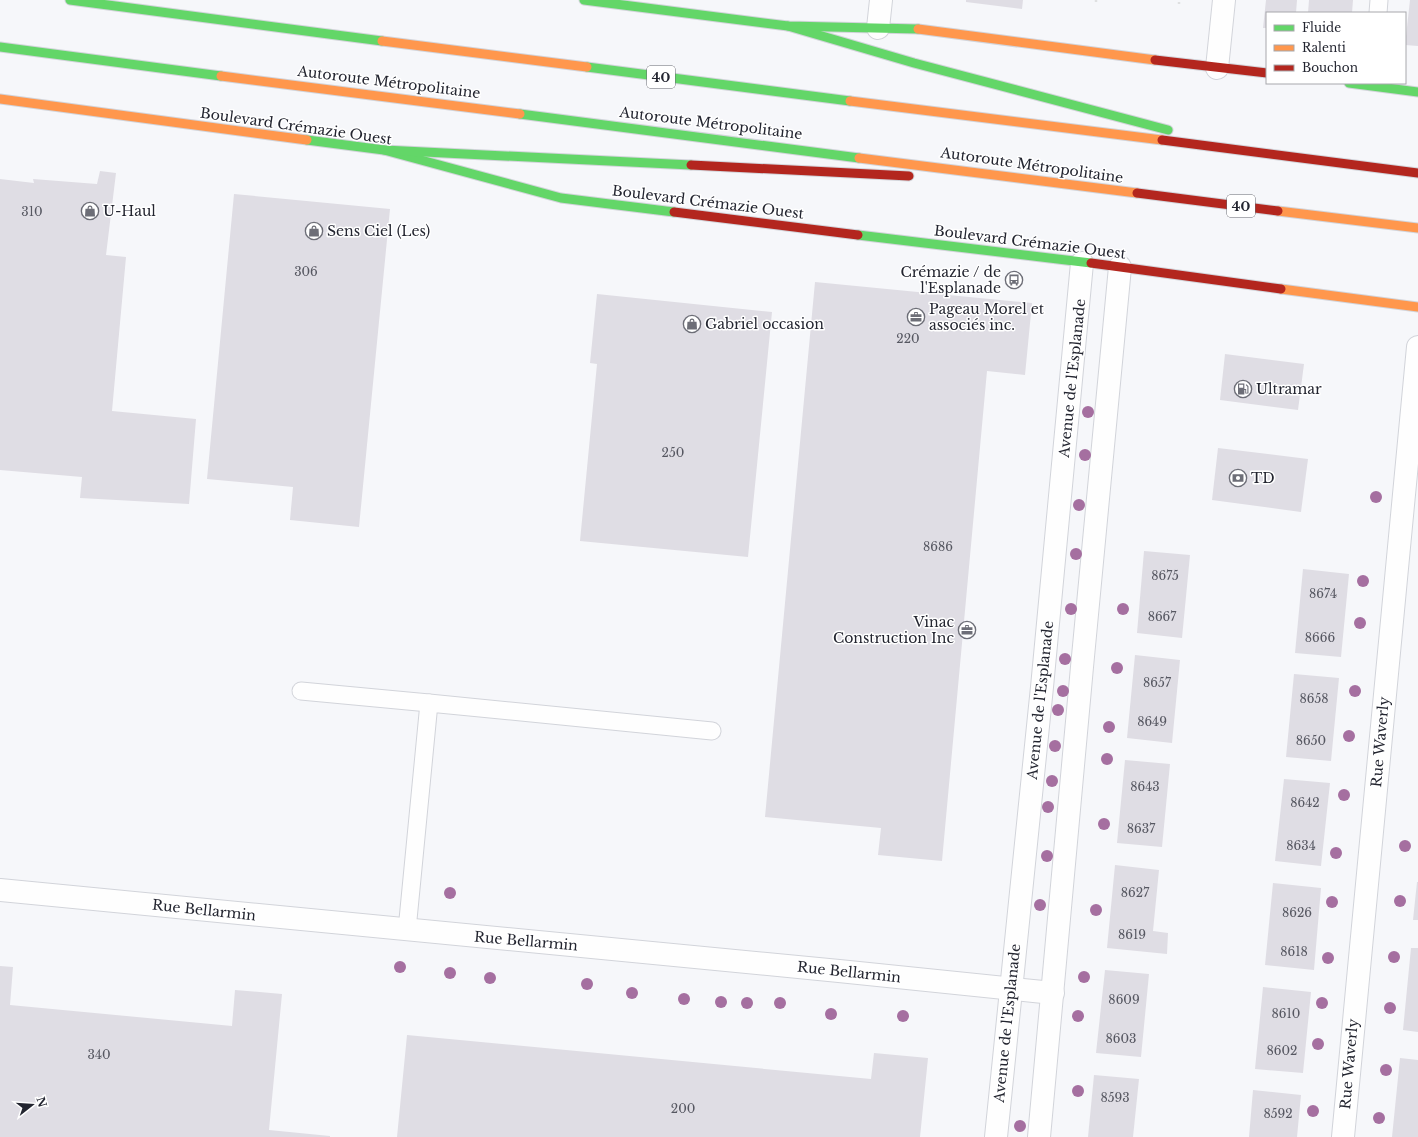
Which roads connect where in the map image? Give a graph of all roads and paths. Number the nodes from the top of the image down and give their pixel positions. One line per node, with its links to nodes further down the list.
1 (70, 0): 16 (main road, 40)
2 (584, 0): 7 (main road)
3 (881, 0): 8 (street)
4 (1224, 0): 10 (street)
5 (1379, 0): 6 (lane)
6 (1378, 12)
7 (788, 26): 8 (main road); 16 (main road)
8 (878, 28): 10 (main road)
9 (0, 47): 20 (main road, Autoroute Métropolitaine / 40)
10 (1217, 68): 11 (main road)
11 (1266, 73)
12 (1371, 84): 13 (main road)
13 (1418, 92)
14 (0, 100): 15 (main road, Boulevard Crémazie Ouest)
15 (384, 150): 18 (main road); 22 (main road, Boulevard Crémazie Ouest)
16 (1252, 152): 17 (main road, 40)
17 (1418, 173)
18 (922, 177)
19 (946, 178): 20 (main road)
20 (1064, 184): 21 (main road, Autoroute Métropolitaine / 40)
21 (1418, 228)
22 (1082, 263): 23 (main road, Boulevard Crémazie Ouest); 31 (street, Avenue de l'Esplanade)
23 (1120, 267): 24 (main road, Boulevard Crémazie Ouest); 32 (street)
24 (1418, 307)
25 (1418, 347): 35 (street, Rue Waverly)
26 (301, 691): 27 (lane)
27 (429, 703): 28 (lane); 30 (lane)
28 (712, 731)
29 (0, 890): 30 (street, Rue Bellarmin)
30 (407, 930): 31 (street, Rue Bellarmin)
31 (1011, 989): 32 (street, Rue Bellarmin); 33 (street, Avenue de l'Esplanade)
32 (1053, 993): 34 (street)
33 (996, 1137)
34 (1039, 1137)
35 (1342, 1137)

